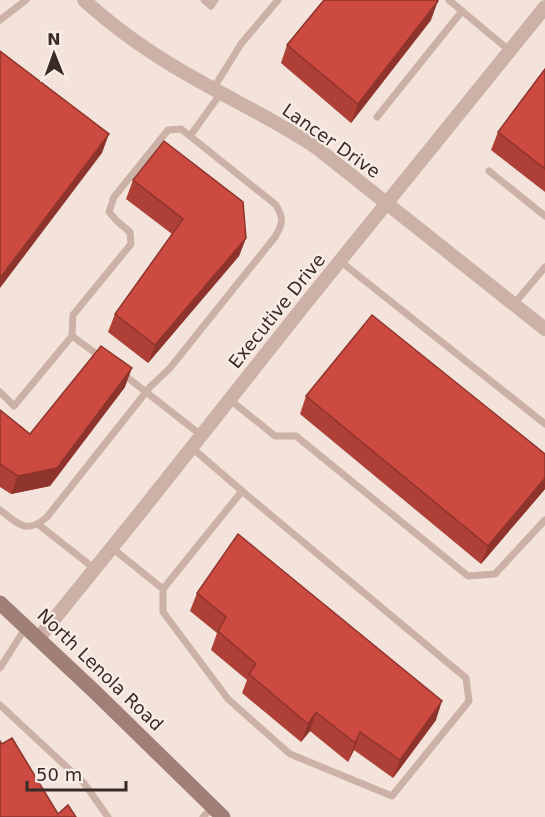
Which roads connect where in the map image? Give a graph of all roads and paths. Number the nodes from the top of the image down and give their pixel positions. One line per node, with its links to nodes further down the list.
1 (26, 0): 9 (lane)
2 (84, 0): 11 (street, Lancer Drive)
3 (204, 0): 4 (lane)
4 (215, 0)
5 (278, 0): 11 (lane)
6 (449, 0): 8 (lane)
7 (543, 6): 10 (street, Executive Drive)
8 (462, 11): 10 (lane); 12 (lane)
9 (0, 20)
10 (510, 51): 15 (street, Executive Drive)
11 (217, 91): 13 (lane); 15 (street, Lancer Drive)
12 (377, 117)
13 (190, 136): 21 (lane); 25 (lane)
14 (489, 171): 16 (lane)
15 (387, 203): 17 (street, Executive Drive); 19 (street, Lancer Drive)
16 (545, 216)
17 (340, 261): 26 (street, Executive Drive); 27 (lane)
18 (545, 267): 19 (lane)
19 (514, 304): 20 (street, Lancer Drive)
20 (545, 329)
21 (72, 336): 22 (lane); 24 (lane)
22 (109, 364)
23 (118, 371): 25 (lane)
24 (0, 392)
25 (146, 392): 28 (lane); 33 (lane)
26 (229, 399): 28 (street, Executive Drive); 32 (lane)
27 (545, 423)
28 (201, 435): 29 (street, Executive Drive)
29 (191, 447): 30 (lane); 34 (street, Executive Drive)
30 (242, 491): 36 (lane); 36 (lane)
31 (0, 510): 33 (lane)
32 (545, 520)
33 (39, 525): 35 (lane)
34 (112, 548): 35 (street, Executive Drive); 36 (lane)
35 (95, 569): 39 (street, Executive Drive)
36 (163, 589)
37 (0, 603): 38 (main road, North Lenola Road)
38 (26, 627): 39 (main road, North Lenola Road); 40 (lane)
39 (38, 639): 42 (main road, North Lenola Road)
40 (0, 668)
41 (0, 705): 43 (lane)
42 (213, 814)
43 (108, 817)

